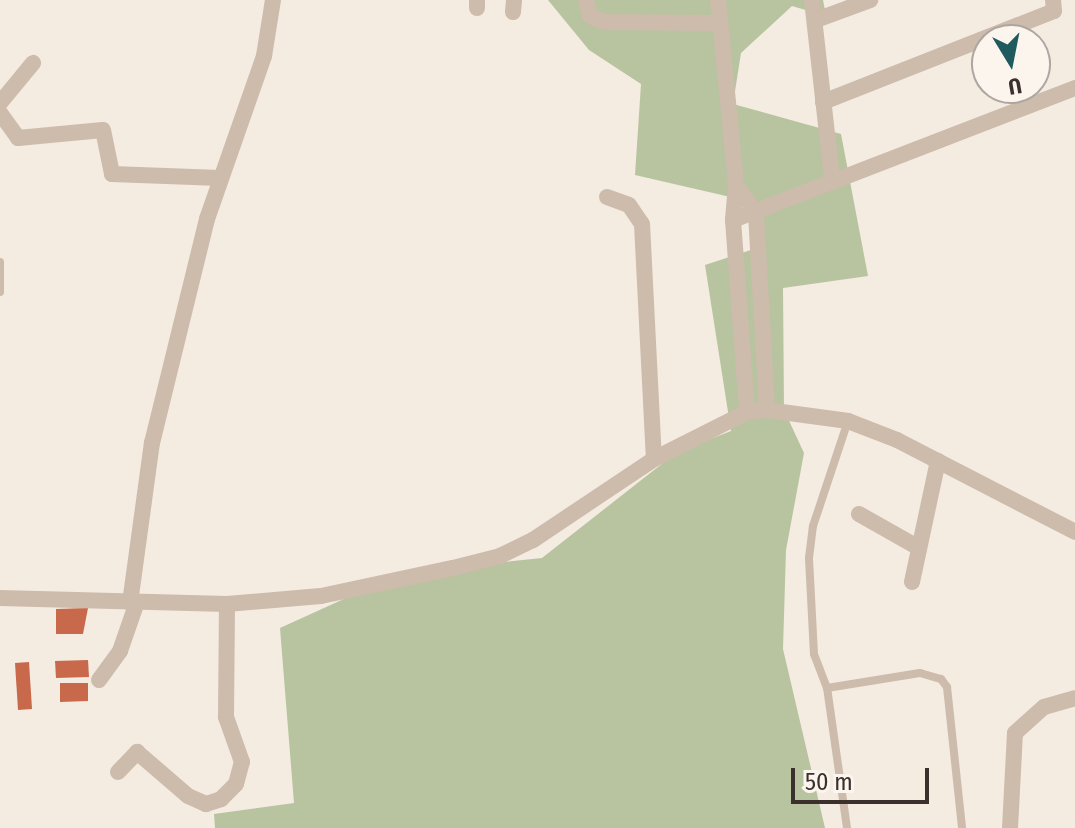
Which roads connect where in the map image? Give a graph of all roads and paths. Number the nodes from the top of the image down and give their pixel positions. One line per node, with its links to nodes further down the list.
1 (273, 0): 14 (street)
2 (586, 0): 8 (street)
3 (718, 0): 8 (street)
4 (812, 0): 7 (street)
5 (870, 0): 7 (street)
6 (1053, 0): 11 (street)
7 (816, 20): 11 (street)
8 (720, 23): 16 (street)
9 (33, 63): 12 (street)
10 (1075, 88): 15 (street)
11 (823, 102): 15 (street)
12 (0, 103)
13 (0, 113): 14 (street)
14 (220, 178): 32 (street)
15 (832, 178): 18 (street)
16 (736, 185): 18 (street); 19 (street)
17 (607, 197): 25 (street)
18 (756, 213): 19 (street); 22 (street)
19 (733, 220): 23 (street)
20 (0, 262): 21 (lane)
21 (0, 292)
22 (767, 410): 23 (street); 24 (street)
23 (747, 412): 25 (street)
24 (848, 421): 26 (street); 35 (lane)
25 (654, 459): 33 (street)
26 (938, 461): 28 (street); 29 (street)
27 (859, 514): 29 (street)
28 (1075, 532)
29 (919, 548): 30 (street)
30 (912, 582)
31 (0, 598): 32 (street)
32 (133, 603): 33 (street); 34 (street)
33 (227, 604): 37 (street)
34 (99, 680)
35 (827, 688): 38 (lane); 39 (lane)
36 (1075, 698): 40 (street)
37 (118, 772)
38 (847, 828)
39 (962, 828)
40 (1010, 828)

